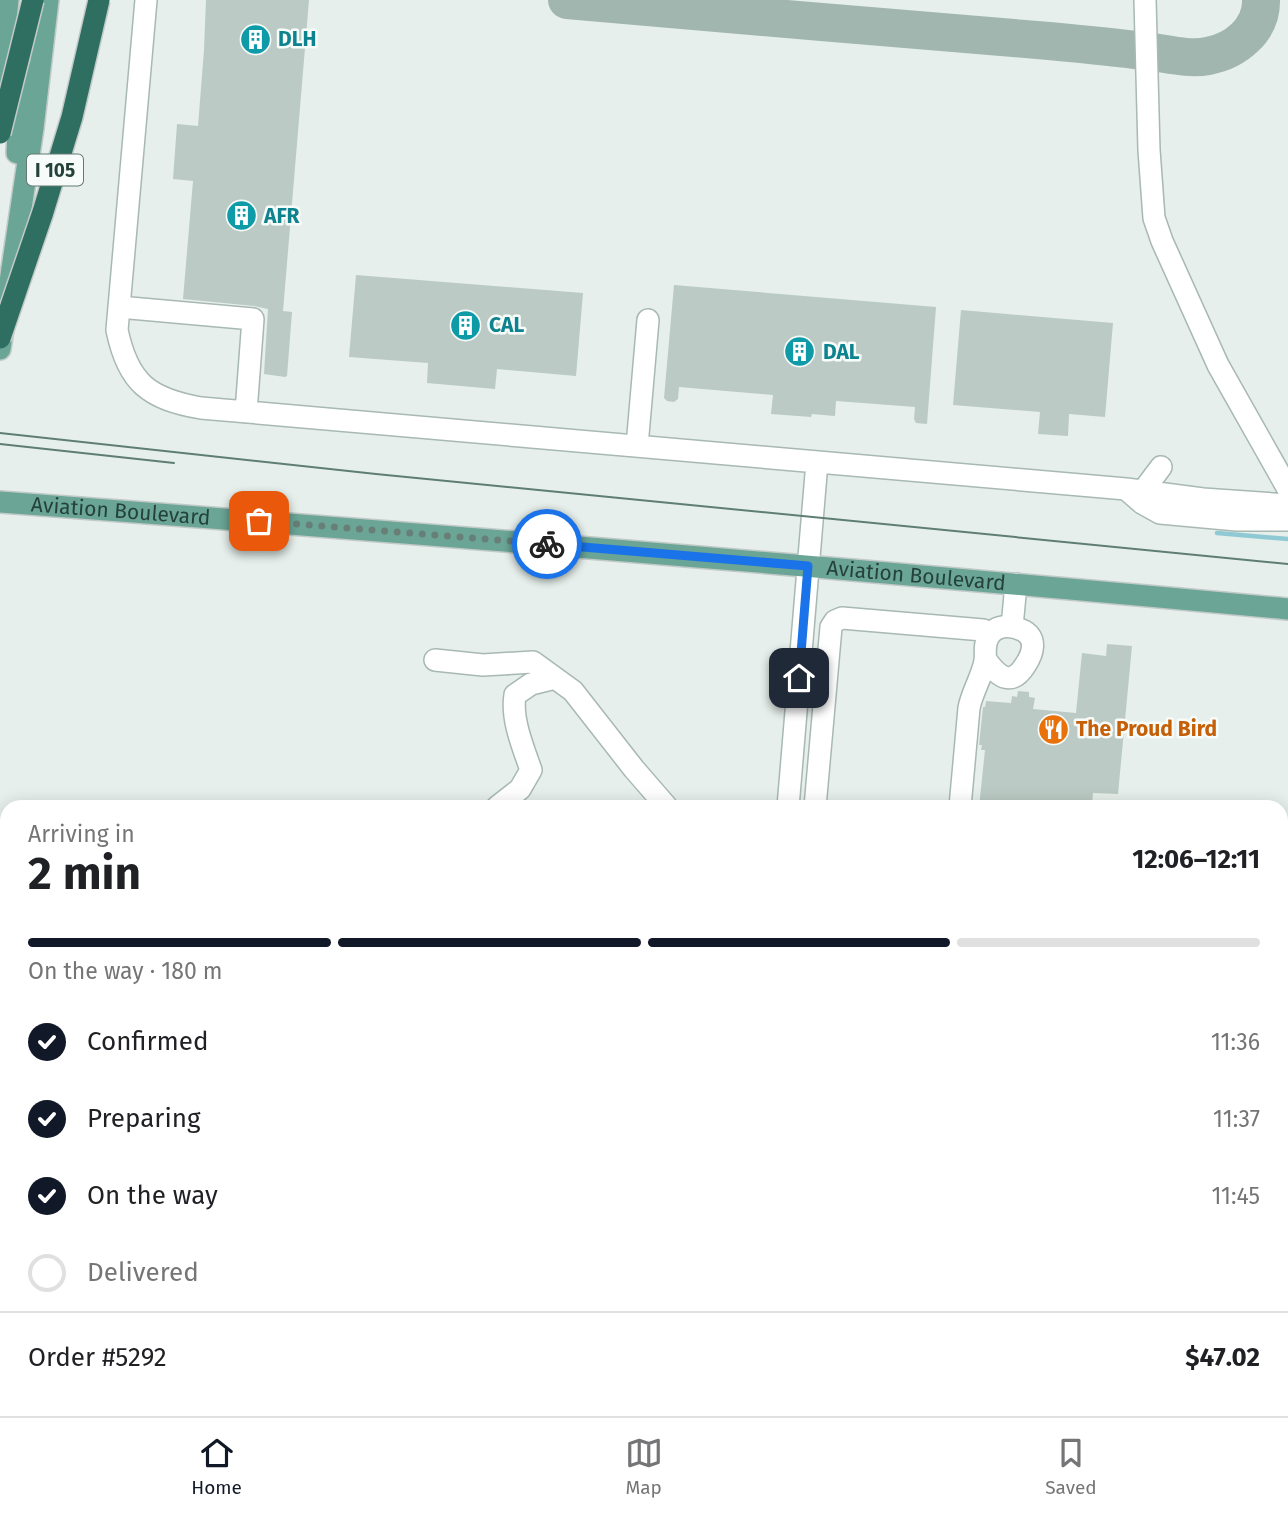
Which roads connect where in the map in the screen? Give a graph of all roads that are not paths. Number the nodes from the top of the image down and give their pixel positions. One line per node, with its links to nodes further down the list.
1 (8, 0): 8 (main road)
2 (26, 0): 10 (main road)
3 (33, 0): 9 (highway, bridge)
4 (48, 0): 10 (main road)
5 (99, 0): 13 (highway, I 105, bridge)
6 (146, 0): 11 (street)
7 (1144, 0): 19 (street)
8 (0, 78)
9 (0, 134)
10 (21, 207): 14 (main road)
11 (119, 307): 15 (street); 15 (street)
12 (648, 320): 16 (street)
13 (0, 338)
14 (0, 349)
15 (246, 412): 16 (street)
16 (637, 446): 17 (street)
17 (817, 461): 20 (street); 24 (street)
18 (1161, 467): 20 (street)
19 (1288, 489)
20 (1134, 490): 22 (street); 23 (street)
21 (0, 502): 24 (main road, Aviation Boulevard)
22 (1288, 505)
23 (1288, 520)
24 (808, 566): 25 (main road, Aviation Boulevard); 34 (street)
25 (1016, 584): 26 (main road, Aviation Boulevard); 27 (street)
26 (1288, 609)
27 (1012, 627): 28 (street); 30 (street)
28 (990, 633): 30 (street); 35 (street)
29 (435, 660): 31 (street)
30 (986, 660): 36 (street)
31 (555, 678): 32 (street); 33 (street)
32 (506, 800)
33 (661, 800)
34 (789, 800)
35 (816, 800)
36 (961, 800)

